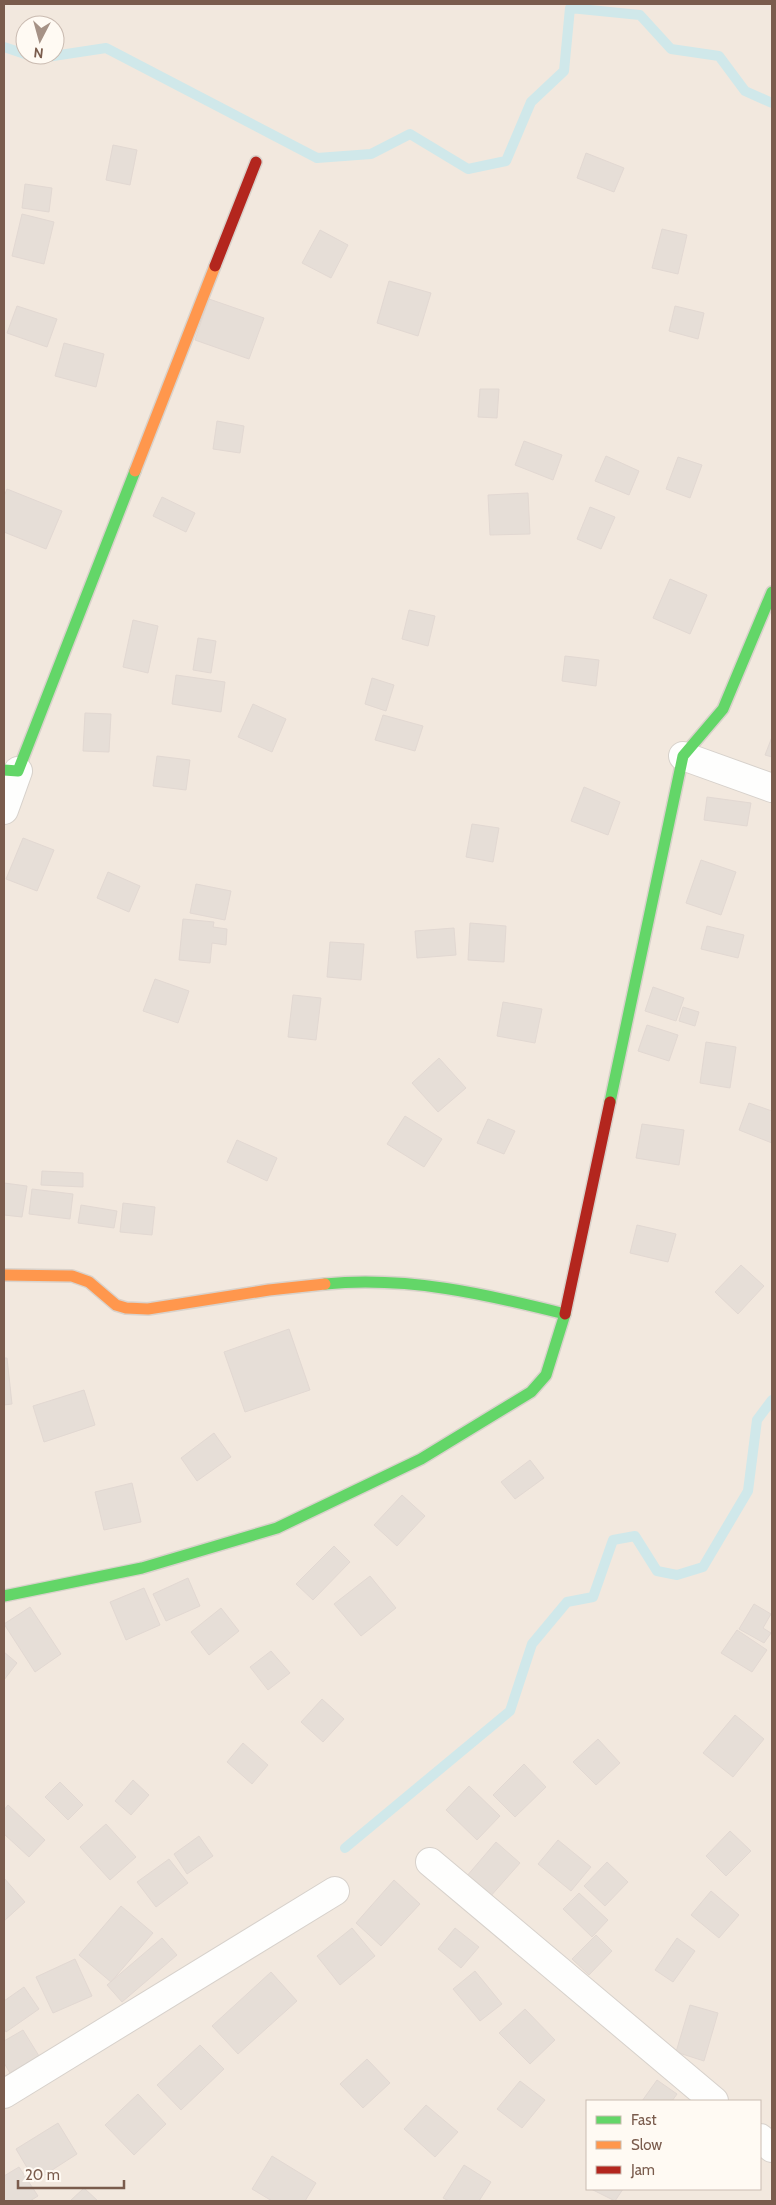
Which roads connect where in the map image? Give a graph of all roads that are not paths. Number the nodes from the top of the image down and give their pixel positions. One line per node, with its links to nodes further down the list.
1 (256, 162): 4 (street)
2 (772, 592): 3 (street)
3 (683, 756): 5 (street); 8 (street)
4 (11, 771): 6 (street)
5 (772, 788)
6 (4, 810)
7 (4, 1275): 8 (street)
8 (565, 1314): 9 (street)
9 (4, 1596)
10 (430, 1862): 13 (street)
11 (335, 1891): 12 (street)
12 (4, 2094)
13 (713, 2100)
14 (761, 2139): 15 (street)
15 (772, 2148)

